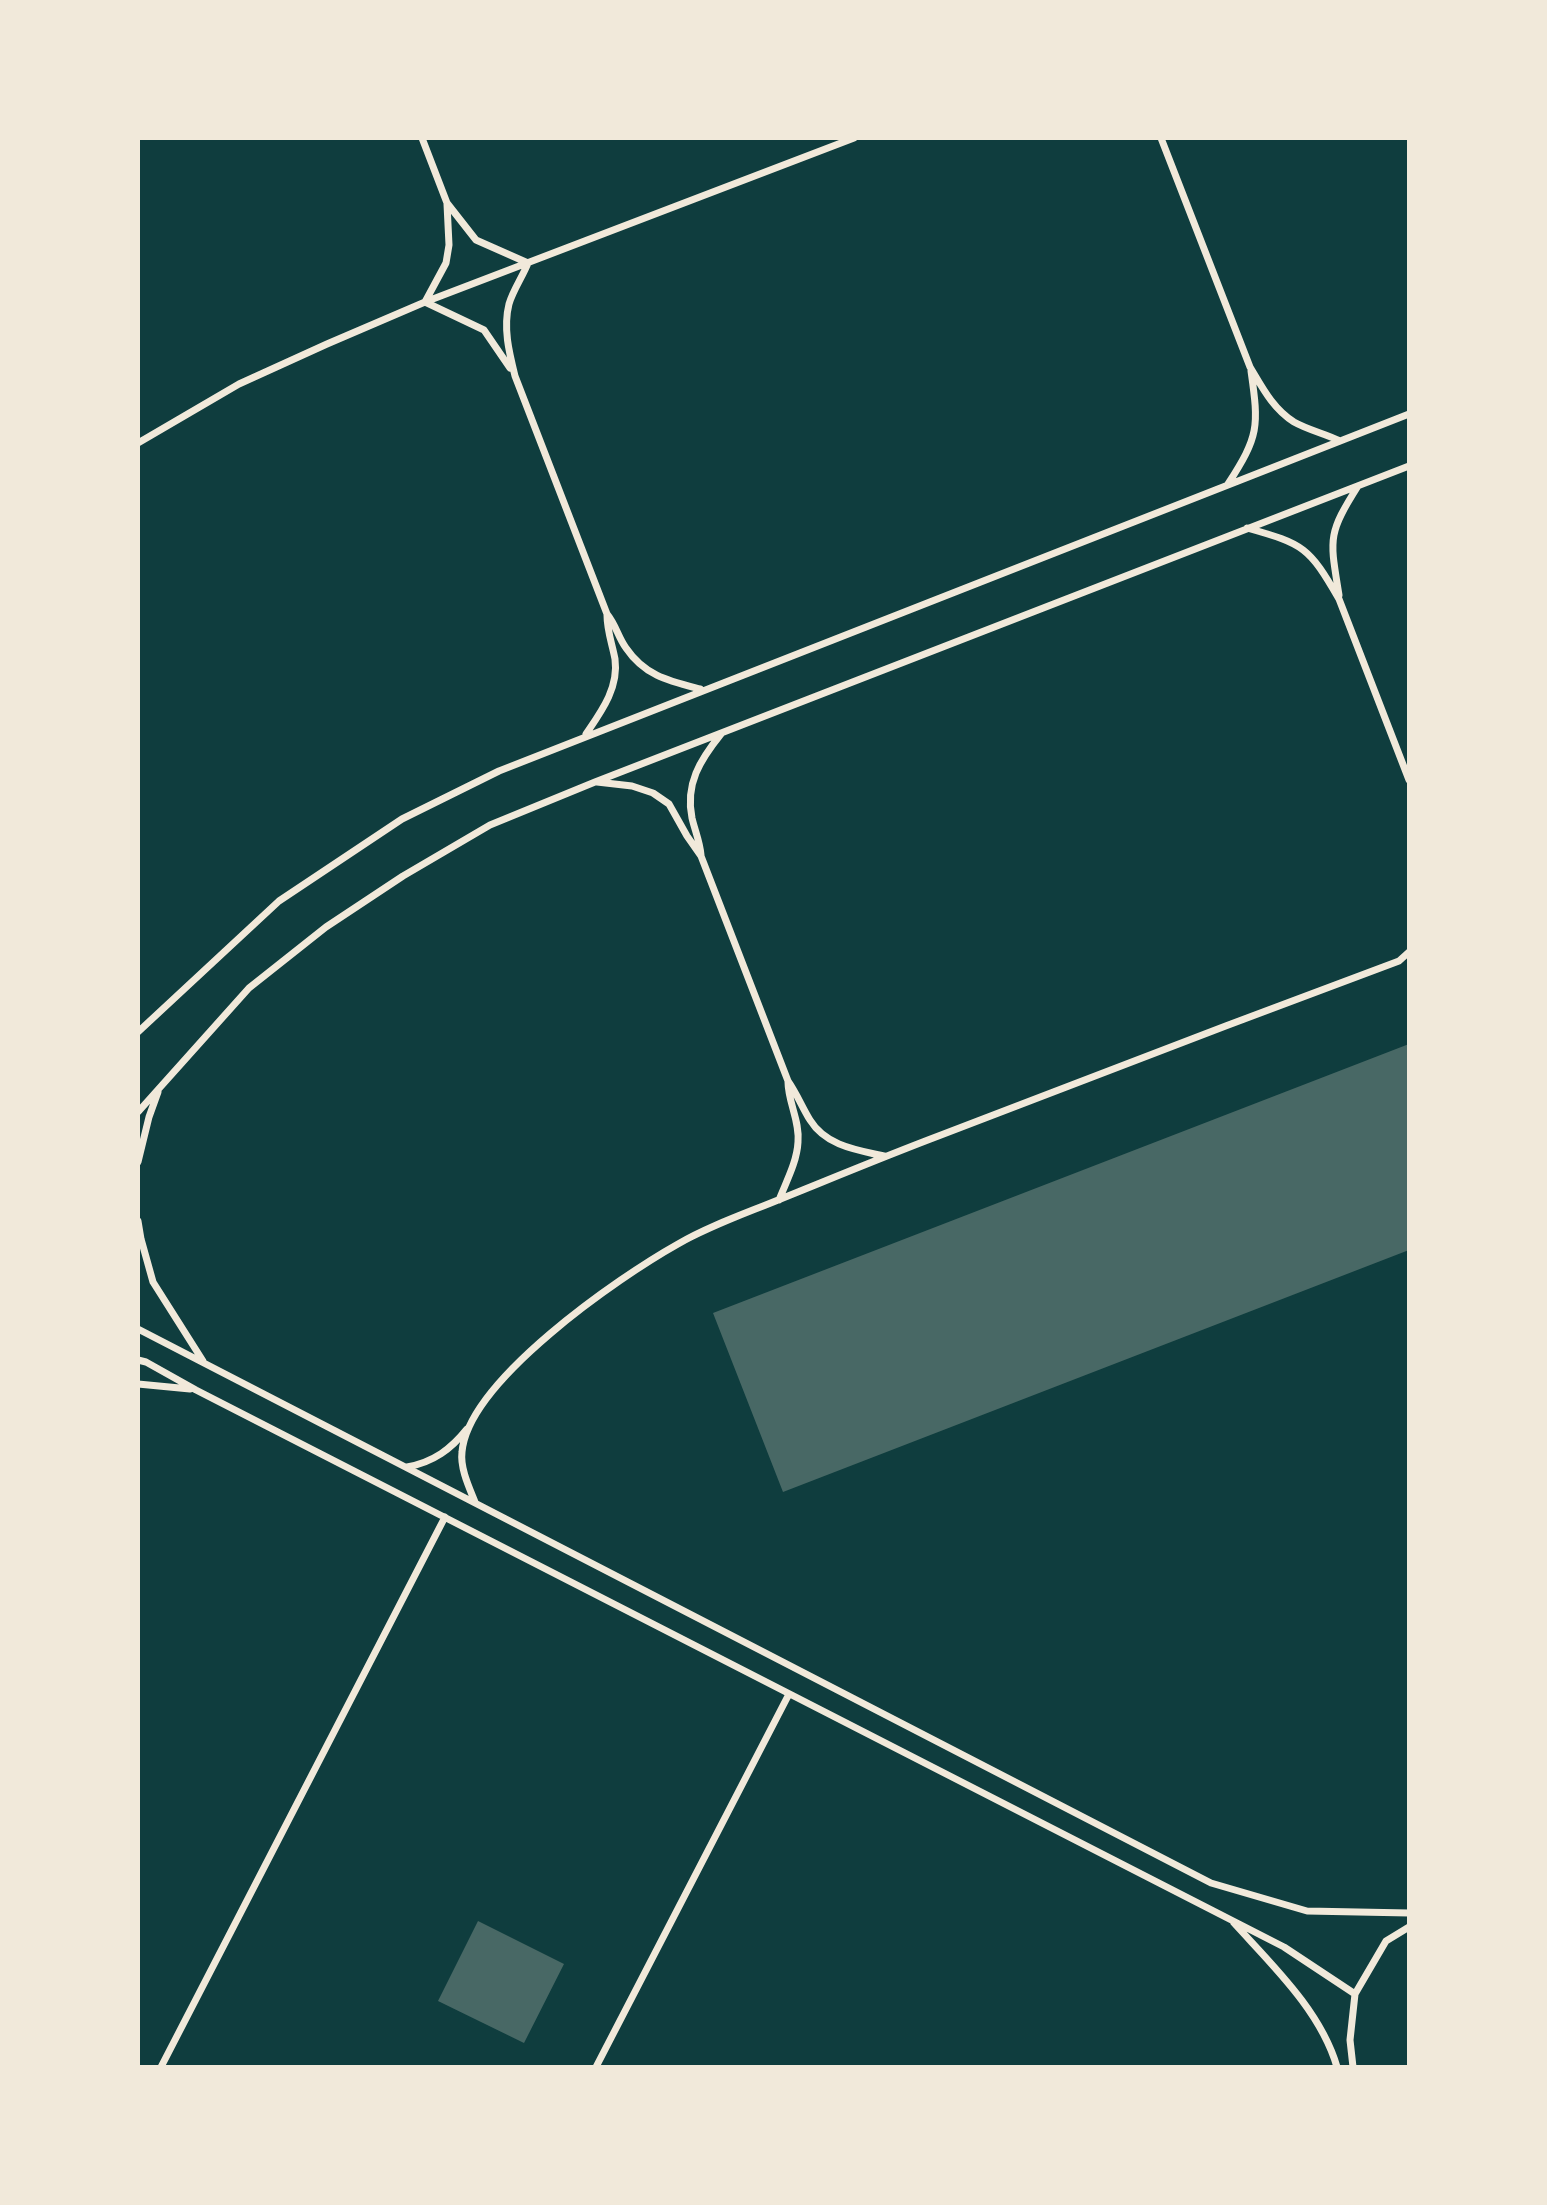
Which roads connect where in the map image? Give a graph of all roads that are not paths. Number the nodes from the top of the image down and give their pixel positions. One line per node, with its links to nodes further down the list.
1 (422, 138): 4 (street)
2 (854, 138): 5 (street)
3 (1161, 138): 7 (street)
4 (447, 203): 5 (street); 6 (street)
5 (528, 263): 6 (street); 8 (street)
6 (425, 302): 8 (street); 11 (street)
7 (1250, 367): 10 (street); 13 (street)
8 (515, 376): 17 (street)
9 (1409, 414): 10 (street)
10 (1341, 441): 13 (street)
11 (138, 443)
12 (1409, 466): 14 (street)
13 (1228, 485): 18 (street)
14 (1358, 486): 15 (street); 16 (street)
15 (1247, 528): 16 (street); 19 (street)
16 (1339, 599): 21 (street)
17 (607, 614): 18 (street); 20 (street)
18 (701, 690): 20 (street)
19 (722, 733): 22 (street); 23 (street)
20 (584, 736): 27 (street)
21 (1409, 780)
22 (595, 782): 23 (street); 29 (street)
23 (701, 856): 28 (street)
24 (1409, 952): 25 (street)
25 (1399, 961): 26 (street); 31 (street)
26 (1409, 961)
27 (138, 1032)
28 (788, 1081): 31 (street); 33 (street)
29 (160, 1085): 30 (street); 32 (street)
30 (138, 1112)
31 (884, 1157): 33 (street)
32 (138, 1162)
33 (779, 1200): 40 (street)
34 (138, 1222): 37 (street)
35 (138, 1329): 37 (street)
36 (138, 1360): 39 (street)
37 (204, 1362): 41 (street)
38 (138, 1384): 39 (street)
39 (196, 1390): 43 (street)
40 (470, 1425): 41 (street); 42 (street)
41 (407, 1467): 42 (street)
42 (475, 1502): 45 (street)
43 (444, 1517): 44 (street); 49 (street)
44 (789, 1694): 46 (street); 50 (street)
45 (1409, 1913)
46 (1231, 1920): 48 (street); 51 (street)
47 (1409, 1927): 48 (street)
48 (1355, 1994): 52 (street)
49 (161, 2067)
50 (596, 2067)
51 (1336, 2067)
52 (1353, 2067)

